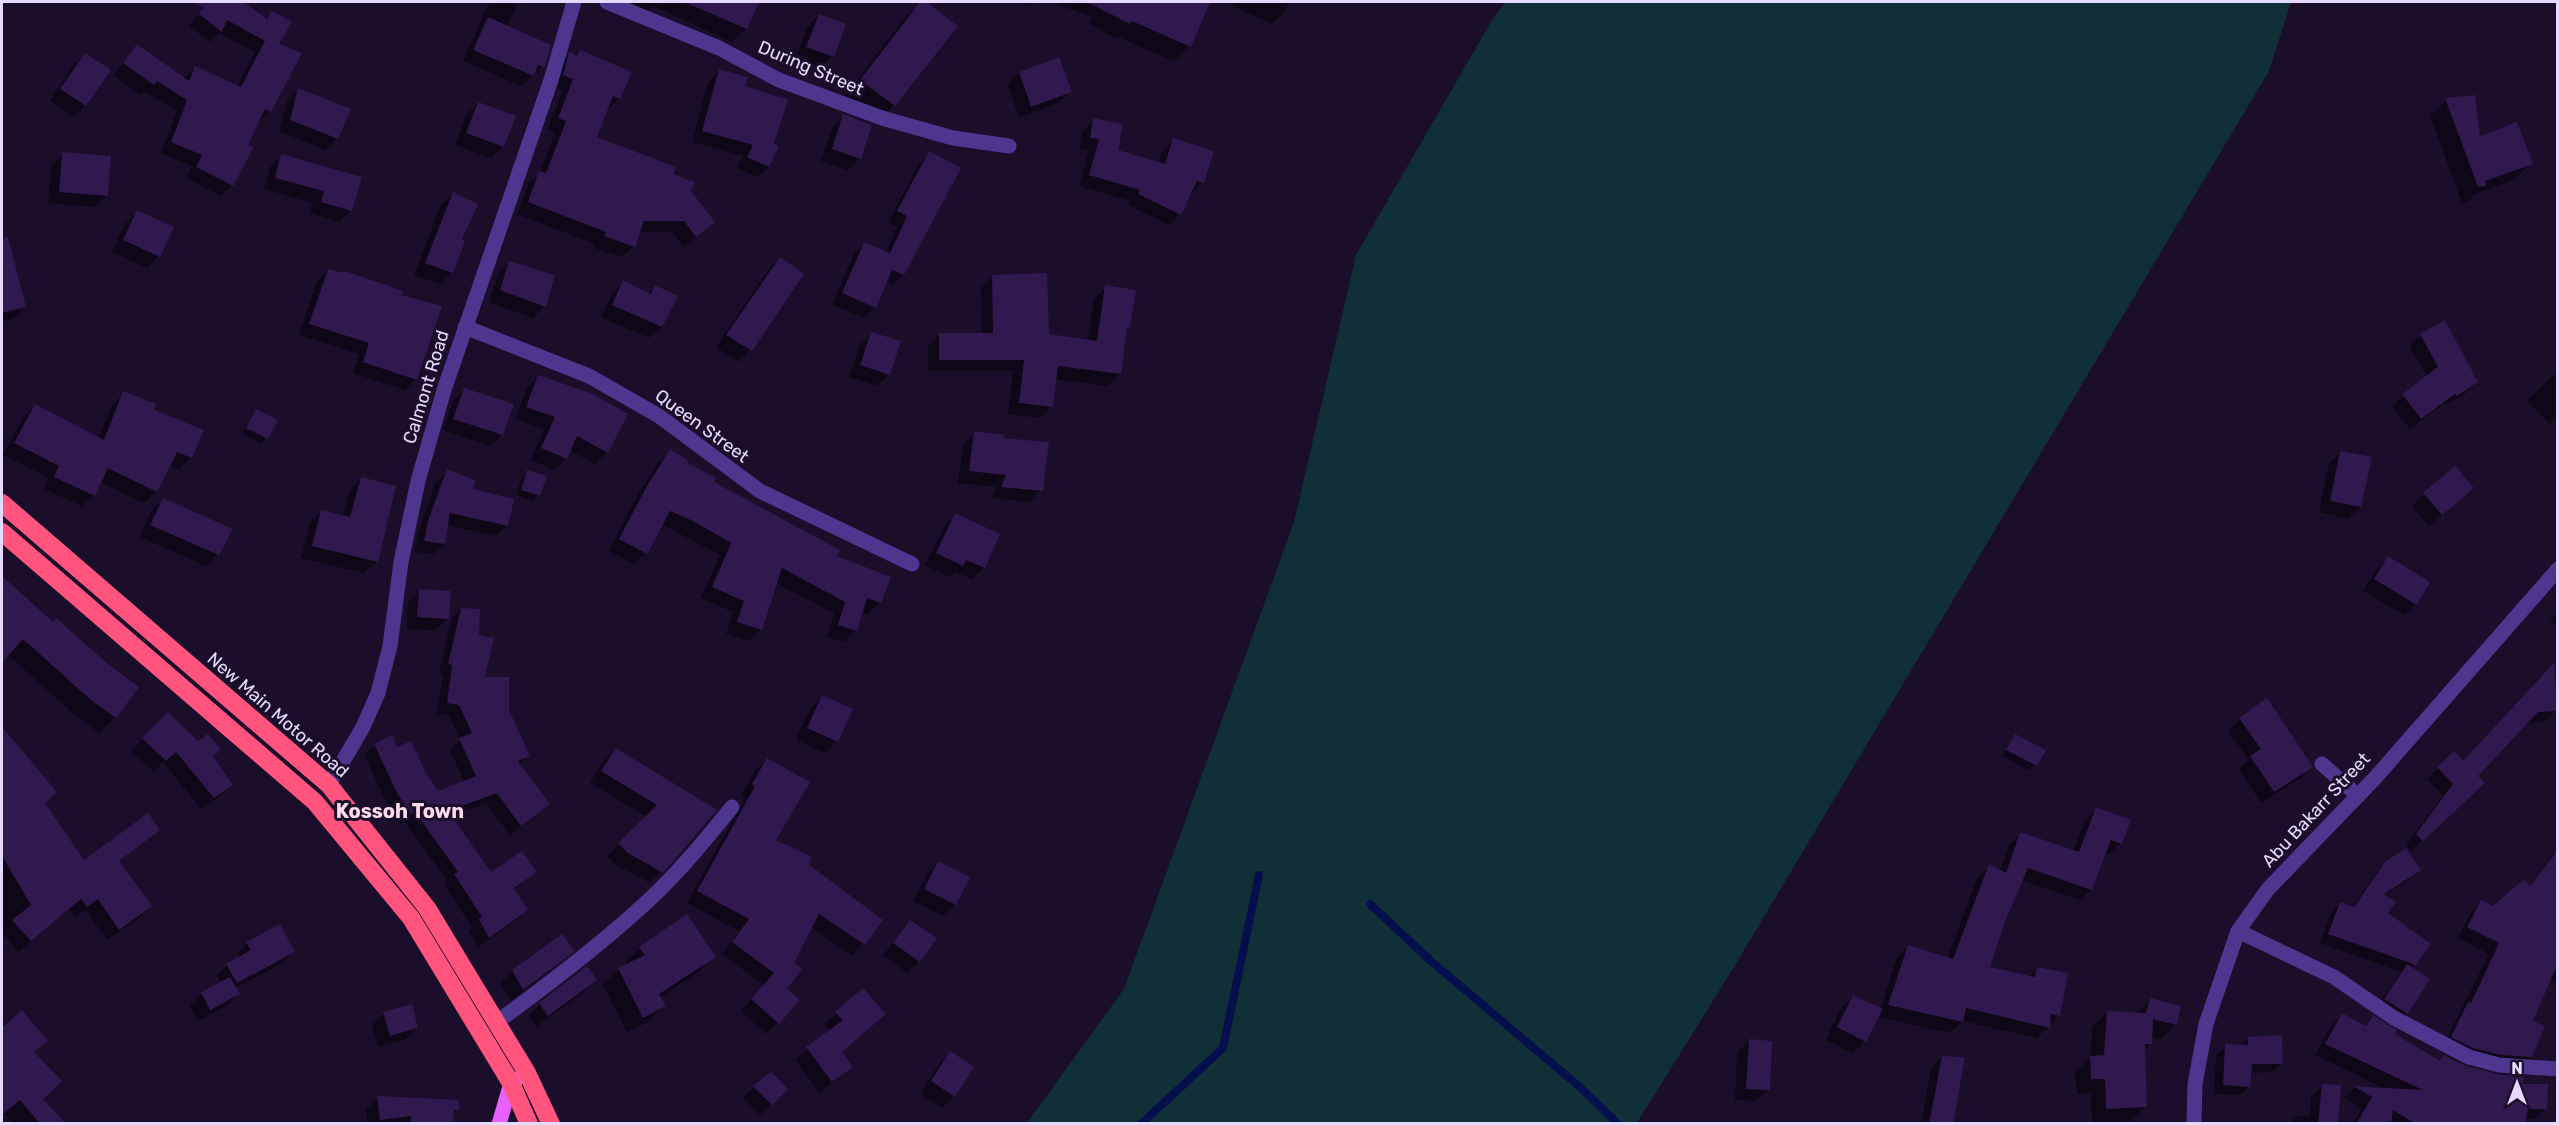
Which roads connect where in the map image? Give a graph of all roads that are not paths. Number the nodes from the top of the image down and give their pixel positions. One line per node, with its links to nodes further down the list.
1 (574, 2): 4 (street, Calmont Road)
2 (607, 2): 3 (street, During Street)
3 (1009, 146)
4 (465, 327): 7 (street, Queen Street); 10 (street, Calmont Road)
5 (2, 503): 10 (highway, New Main Motor Road)
6 (2, 532): 17 (highway)
7 (912, 564)
8 (2558, 569): 11 (street, Abu Bakarr Street)
9 (2322, 764): 11 (street)
10 (329, 785): 14 (highway, New Main Motor Road)
11 (2358, 796): 13 (street, Abu Bakarr Street)
12 (732, 807): 14 (street)
13 (2238, 931): 15 (street); 21 (street, Abu Bakarr Street)
14 (497, 1022): 16 (highway, New Main Motor Road)
15 (2558, 1069)
16 (527, 1073): 17 (main road); 20 (highway, New Main Motor Road)
17 (511, 1083): 18 (main road); 19 (highway)
18 (499, 1124)
19 (529, 1124)
20 (550, 1124)
21 (2194, 1124)

